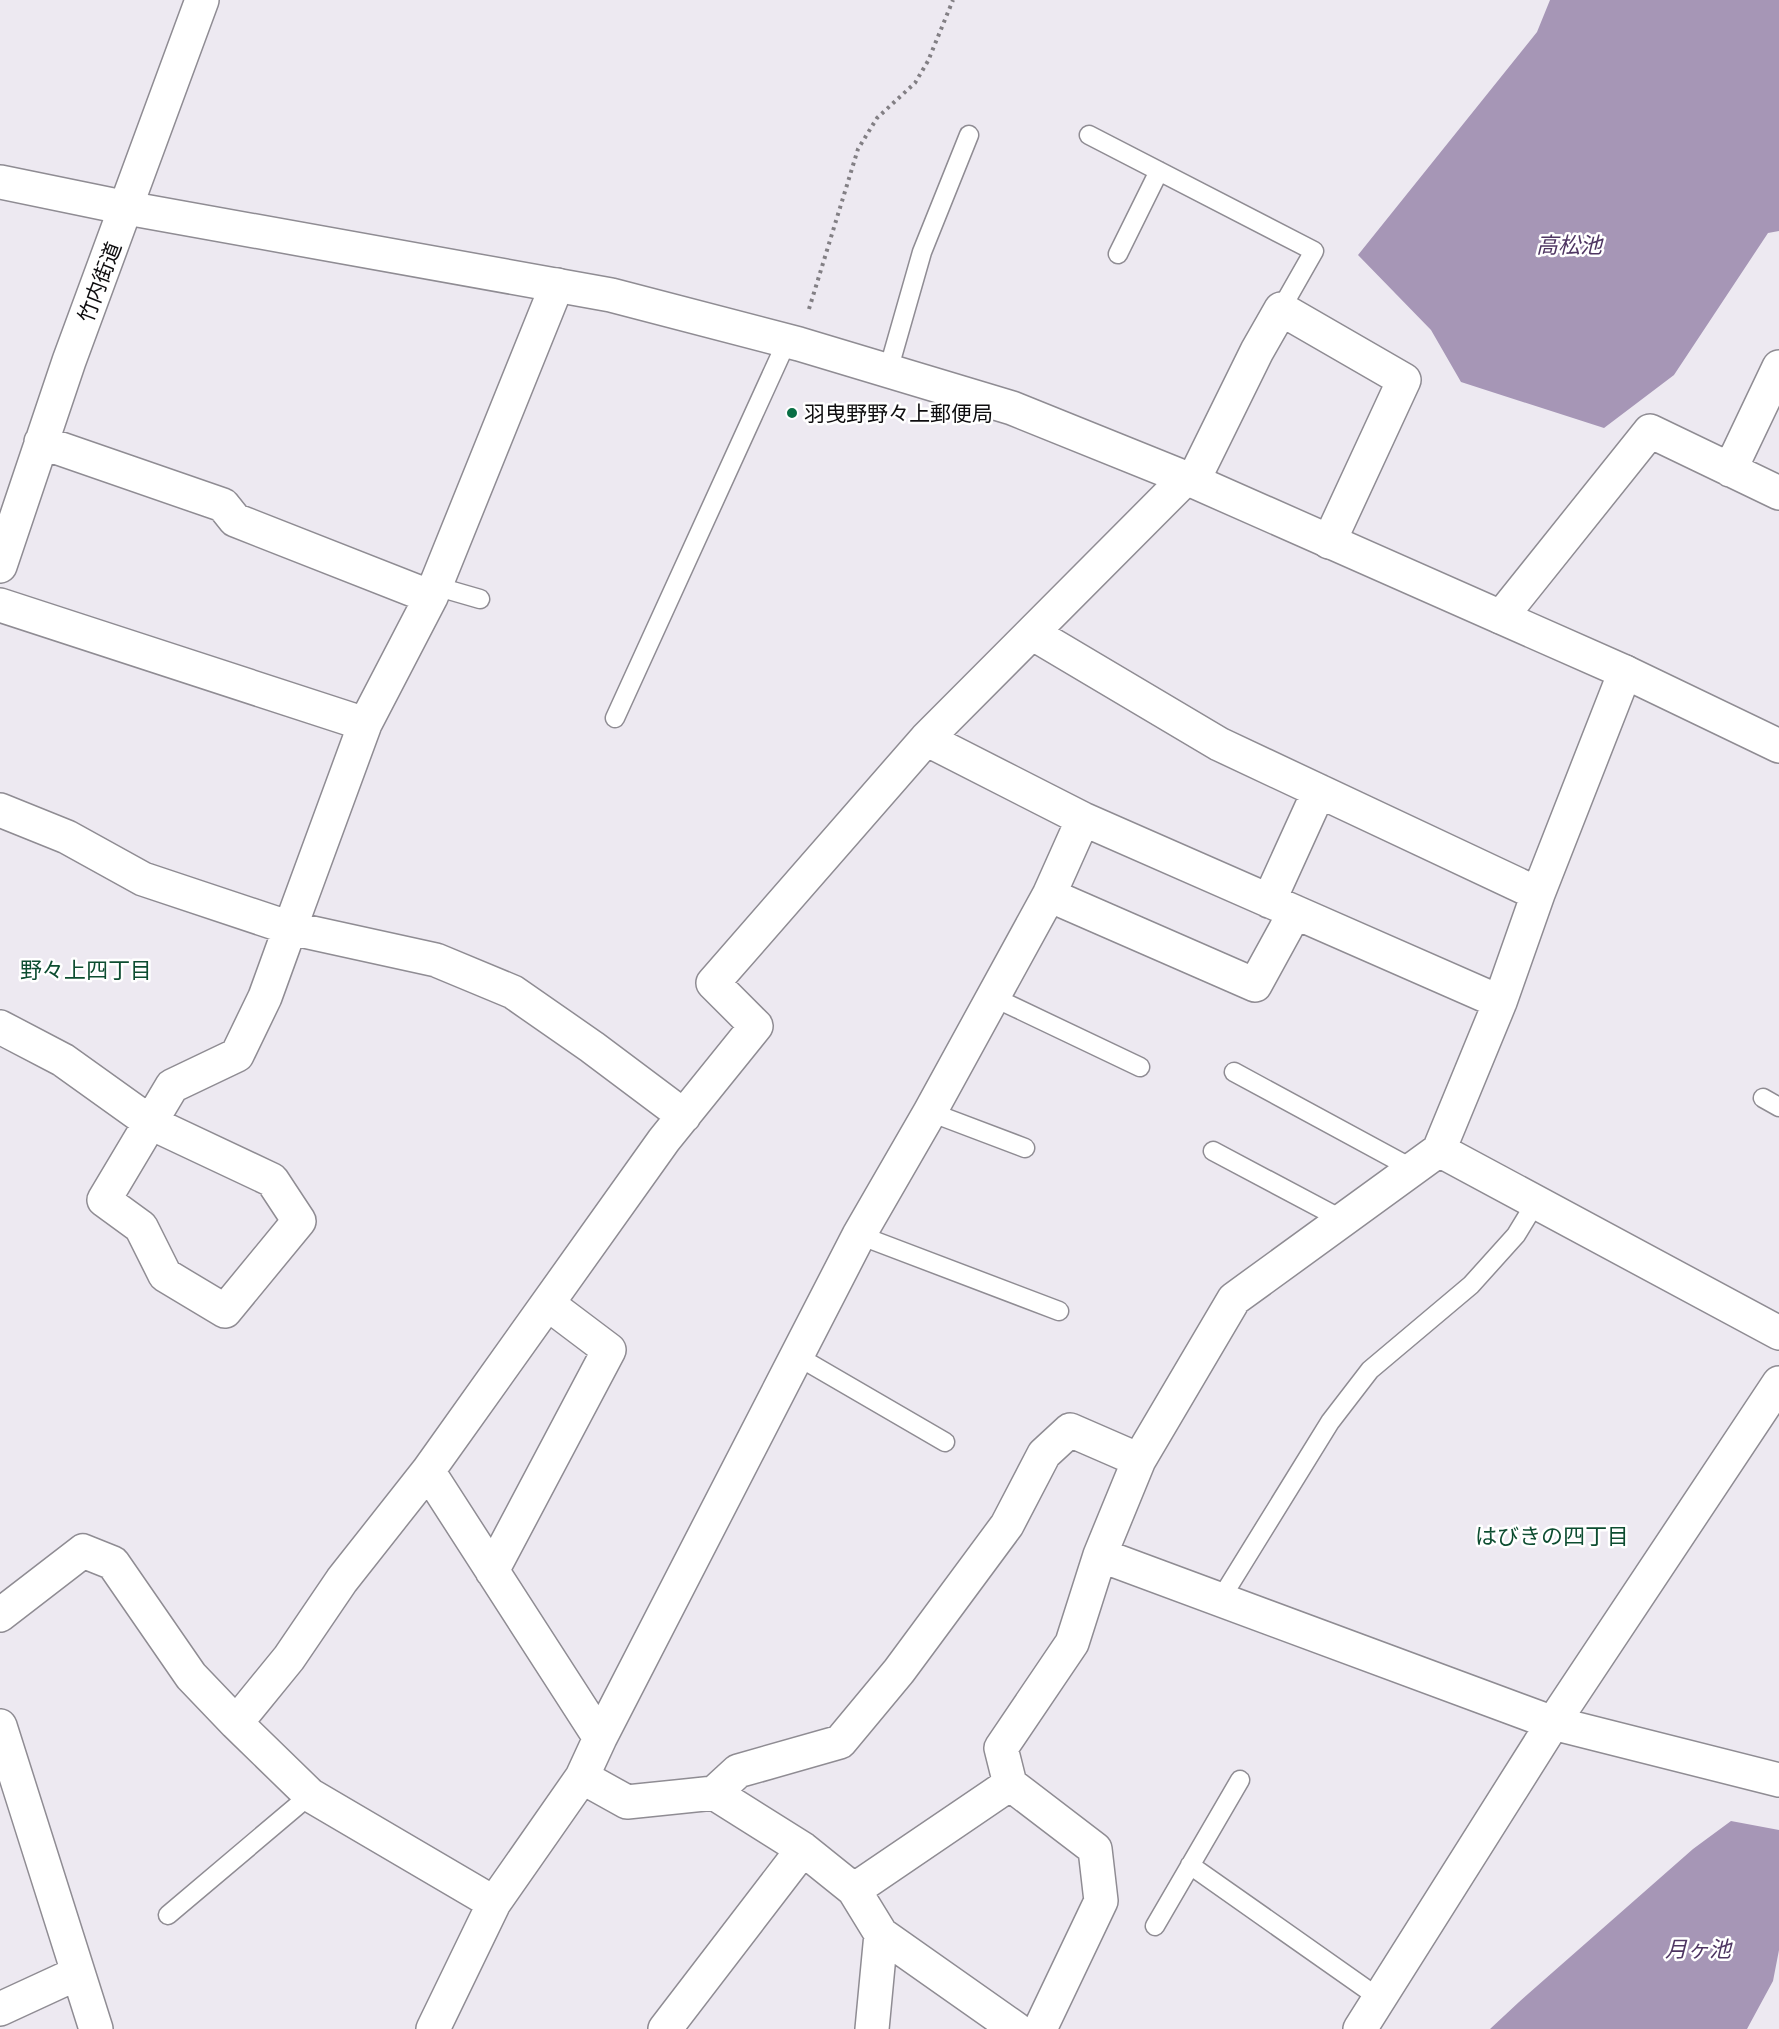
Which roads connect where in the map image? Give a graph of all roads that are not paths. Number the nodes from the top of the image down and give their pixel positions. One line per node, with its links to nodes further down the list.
1 (202, 0): 6 (street, 竹内街道)
2 (969, 135): 12 (lane)
3 (1089, 135): 4 (lane)
4 (1159, 171): 7 (lane); 9 (lane)
5 (0, 182): 6 (street)
6 (127, 208): 8 (street); 13 (street, 竹内街道)
7 (1118, 254)
8 (557, 285): 10 (street); 19 (street)
9 (1281, 309): 15 (street); 17 (street)
10 (793, 342): 12 (street); 25 (lane)
11 (1779, 367): 14 (street)
12 (888, 371): 15 (street)
13 (41, 442): 18 (street, 竹内街道); 19 (street)
14 (1730, 470): 16 (street); 22 (street)
15 (1190, 480): 17 (street); 23 (street)
16 (1779, 494)
17 (1329, 542): 22 (street)
18 (0, 566)
19 (433, 591): 20 (lane); 26 (street)
20 (480, 599)
21 (0, 605): 26 (street)
22 (1501, 617): 24 (street)
23 (1032, 633): 27 (street); 29 (street)
24 (1625, 672): 28 (street); 32 (street)
25 (615, 718)
26 (365, 724): 35 (street)
27 (926, 739): 31 (street); 42 (street)
28 (1779, 746)
29 (1319, 791): 32 (street); 34 (street)
30 (0, 810): 35 (street)
31 (1083, 819): 33 (street); 34 (street)
32 (1538, 894): 37 (street)
33 (1049, 895): 34 (street); 36 (street)
34 (1282, 906): 37 (street)
35 (290, 928): 42 (street); 43 (street)
36 (993, 997): 39 (lane); 41 (street)
37 (1500, 1002): 45 (street)
38 (0, 1027): 43 (street)
39 (1140, 1067)
40 (1234, 1072): 47 (lane)
41 (930, 1112): 44 (lane); 50 (street)
42 (684, 1116): 51 (street)
43 (151, 1123): 43 (street)
44 (1025, 1148)
45 (1439, 1150): 47 (street); 48 (street)
46 (1213, 1151): 49 (lane)
47 (1413, 1169): 49 (street)
48 (1536, 1202): 53 (street); 61 (lane)
49 (1343, 1220): 57 (street)
50 (859, 1235): 52 (lane); 54 (street)
51 (548, 1304): 58 (street); 60 (street)
52 (1059, 1311)
53 (1779, 1333)
54 (796, 1356): 56 (lane); 66 (street)
55 (1779, 1383): 64 (street)
56 (945, 1442)
57 (1139, 1460): 59 (street); 71 (street)
58 (428, 1471): 60 (street); 63 (street)
59 (1100, 1555): 61 (street); 70 (street)
60 (492, 1571): 66 (street)
61 (1220, 1600): 64 (street)
62 (0, 1615): 63 (street)
63 (236, 1723): 72 (street)
64 (1553, 1723): 69 (street); 81 (street)
65 (0, 1726): 80 (street)
66 (600, 1738): 67 (street)
67 (582, 1777): 71 (street); 76 (street)
68 (1240, 1780): 74 (lane)
69 (1779, 1780)
70 (1010, 1784): 75 (street); 88 (street)
71 (714, 1792): 73 (street)
72 (310, 1795): 76 (street); 77 (lane)
73 (803, 1849): 75 (street); 85 (street)
74 (1190, 1865): 78 (lane); 81 (lane)
75 (854, 1890): 79 (street)
76 (494, 1904): 84 (street)
77 (168, 1915)
78 (1155, 1926)
79 (881, 1934): 86 (street); 87 (street)
80 (78, 1974): 82 (street); 83 (street)
81 (1379, 1998): 89 (street)
82 (0, 2009)
83 (96, 2029)
84 (433, 2029)
85 (665, 2029)
86 (872, 2029)
87 (1016, 2029)
88 (1040, 2029)
89 (1360, 2029)

